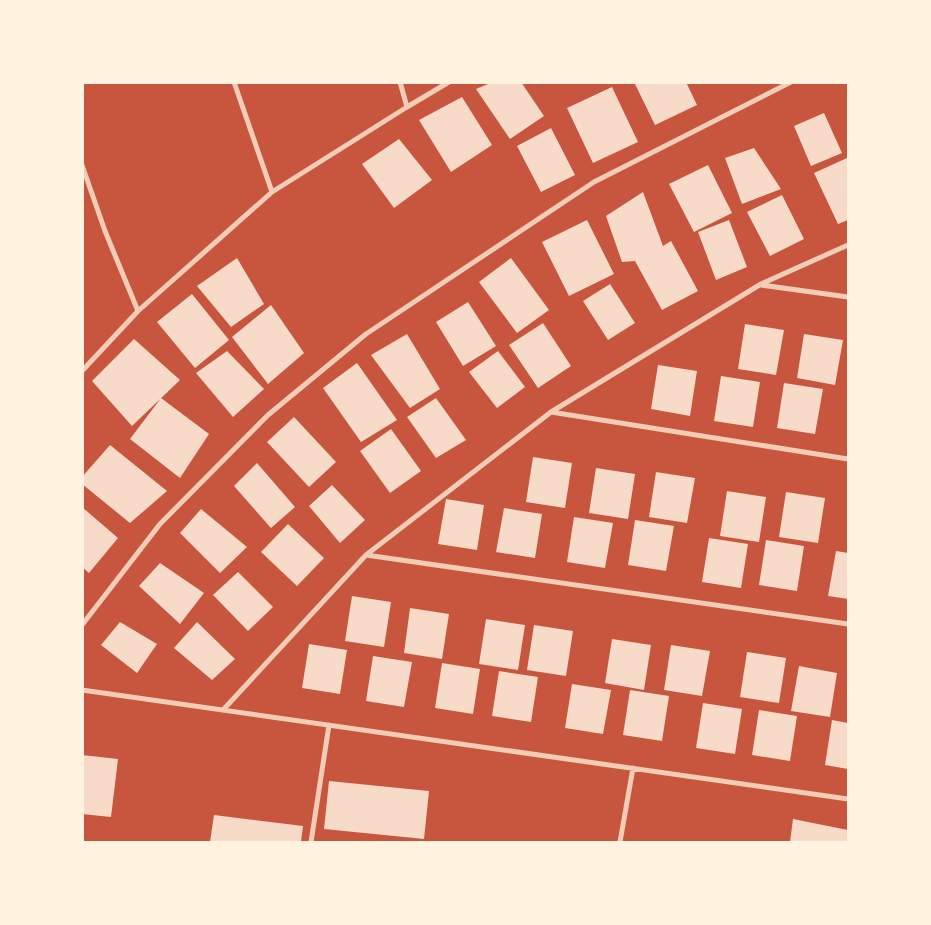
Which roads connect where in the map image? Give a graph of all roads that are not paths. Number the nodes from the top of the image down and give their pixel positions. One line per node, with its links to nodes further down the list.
1 (234, 82): 7 (street)
2 (400, 82): 5 (street)
3 (449, 82): 5 (street)
4 (791, 82): 17 (street)
5 (407, 107): 7 (street)
6 (82, 165): 11 (street)
7 (272, 192): 11 (street)
8 (848, 245): 9 (street)
9 (761, 284): 10 (street); 13 (street)
10 (848, 297)
11 (138, 311): 12 (street)
12 (82, 371)
13 (551, 412): 14 (street); 15 (street)
14 (848, 459)
15 (366, 555): 16 (street); 19 (street)
16 (848, 624)
17 (82, 625)
18 (82, 690): 19 (street)
19 (223, 710): 20 (street)
20 (329, 725): 21 (street); 23 (street)
21 (633, 768): 22 (street); 24 (street)
22 (848, 799)
23 (311, 842)
24 (620, 842)

